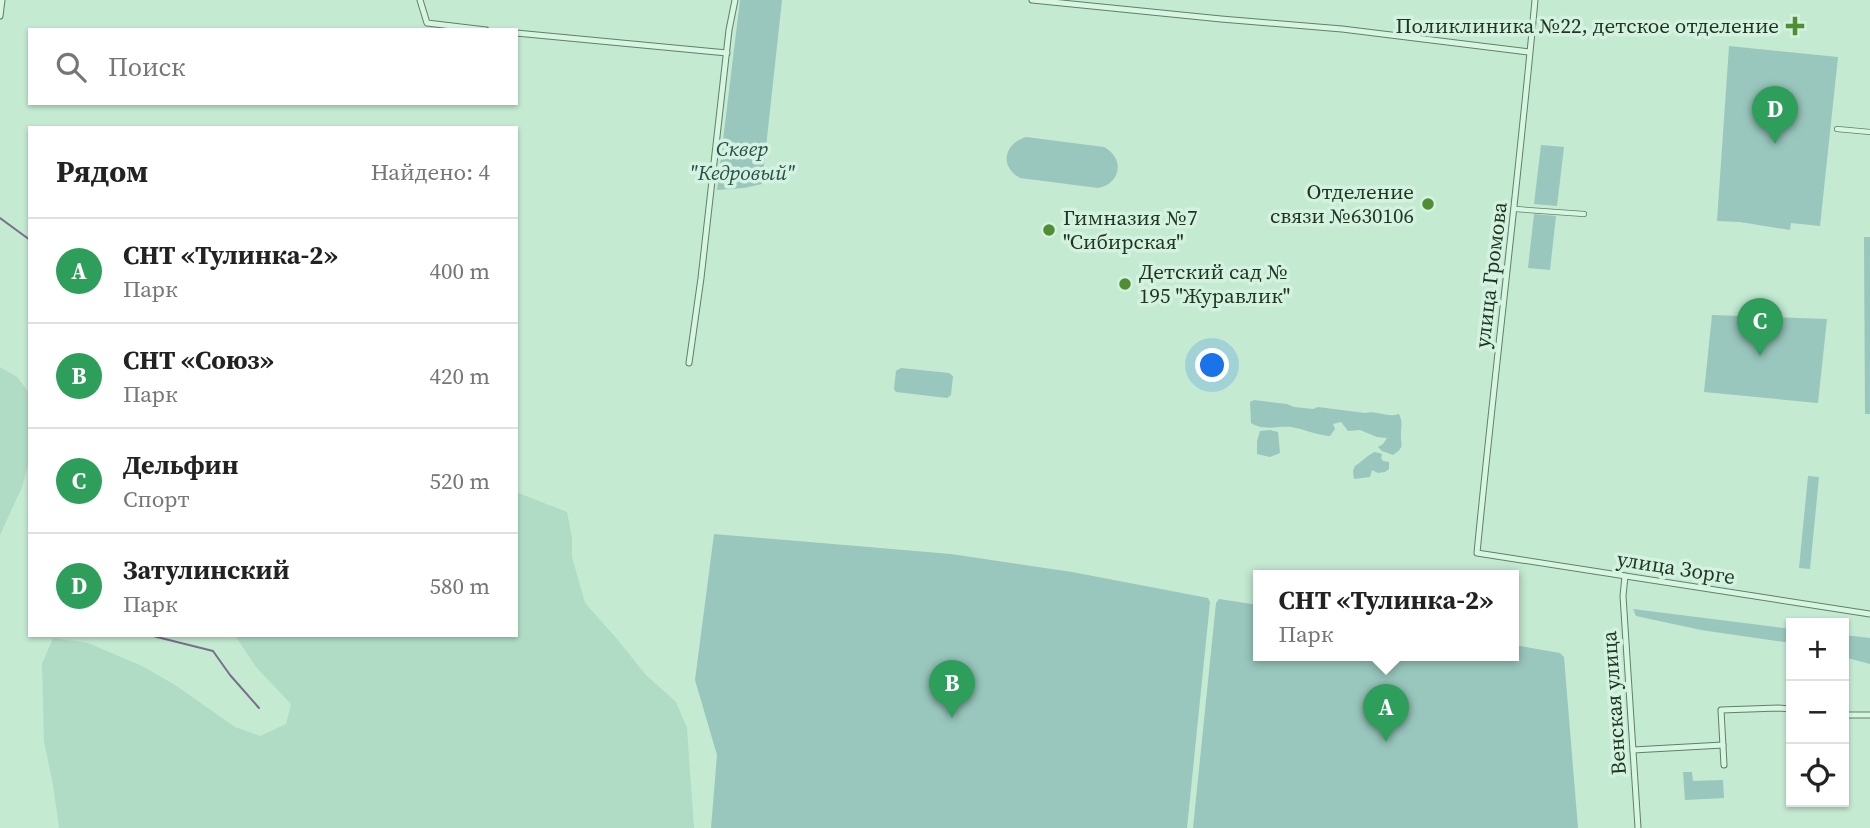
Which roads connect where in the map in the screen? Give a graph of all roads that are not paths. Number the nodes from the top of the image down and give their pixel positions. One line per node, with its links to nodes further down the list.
1 (2, 0): 6 (street)
2 (420, 0): 7 (street)
3 (735, 0): 10 (street)
4 (1031, 0): 9 (street)
5 (1535, 0): 9 (street, улица Громова)
6 (0, 16)
7 (469, 28)
8 (518, 33): 10 (street)
9 (1530, 52): 13 (street, улица Громова)
10 (727, 53): 15 (street)
11 (1837, 128): 12 (street)
12 (1870, 132)
13 (1515, 209): 14 (street); 16 (street, улица Громова)
14 (1584, 214)
15 (689, 363)
16 (1477, 553): 17 (street, улица Зорге)
17 (1625, 576): 18 (street, улица Зорге); 23 (street, Венская улица)
18 (1870, 614)
19 (1786, 709): 22 (street)
20 (1849, 715): 21 (street)
21 (1870, 715)
22 (1723, 745): 23 (street); 24 (street)
23 (1633, 750): 25 (street, Венская улица)
24 (1724, 765)
25 (1638, 828)

